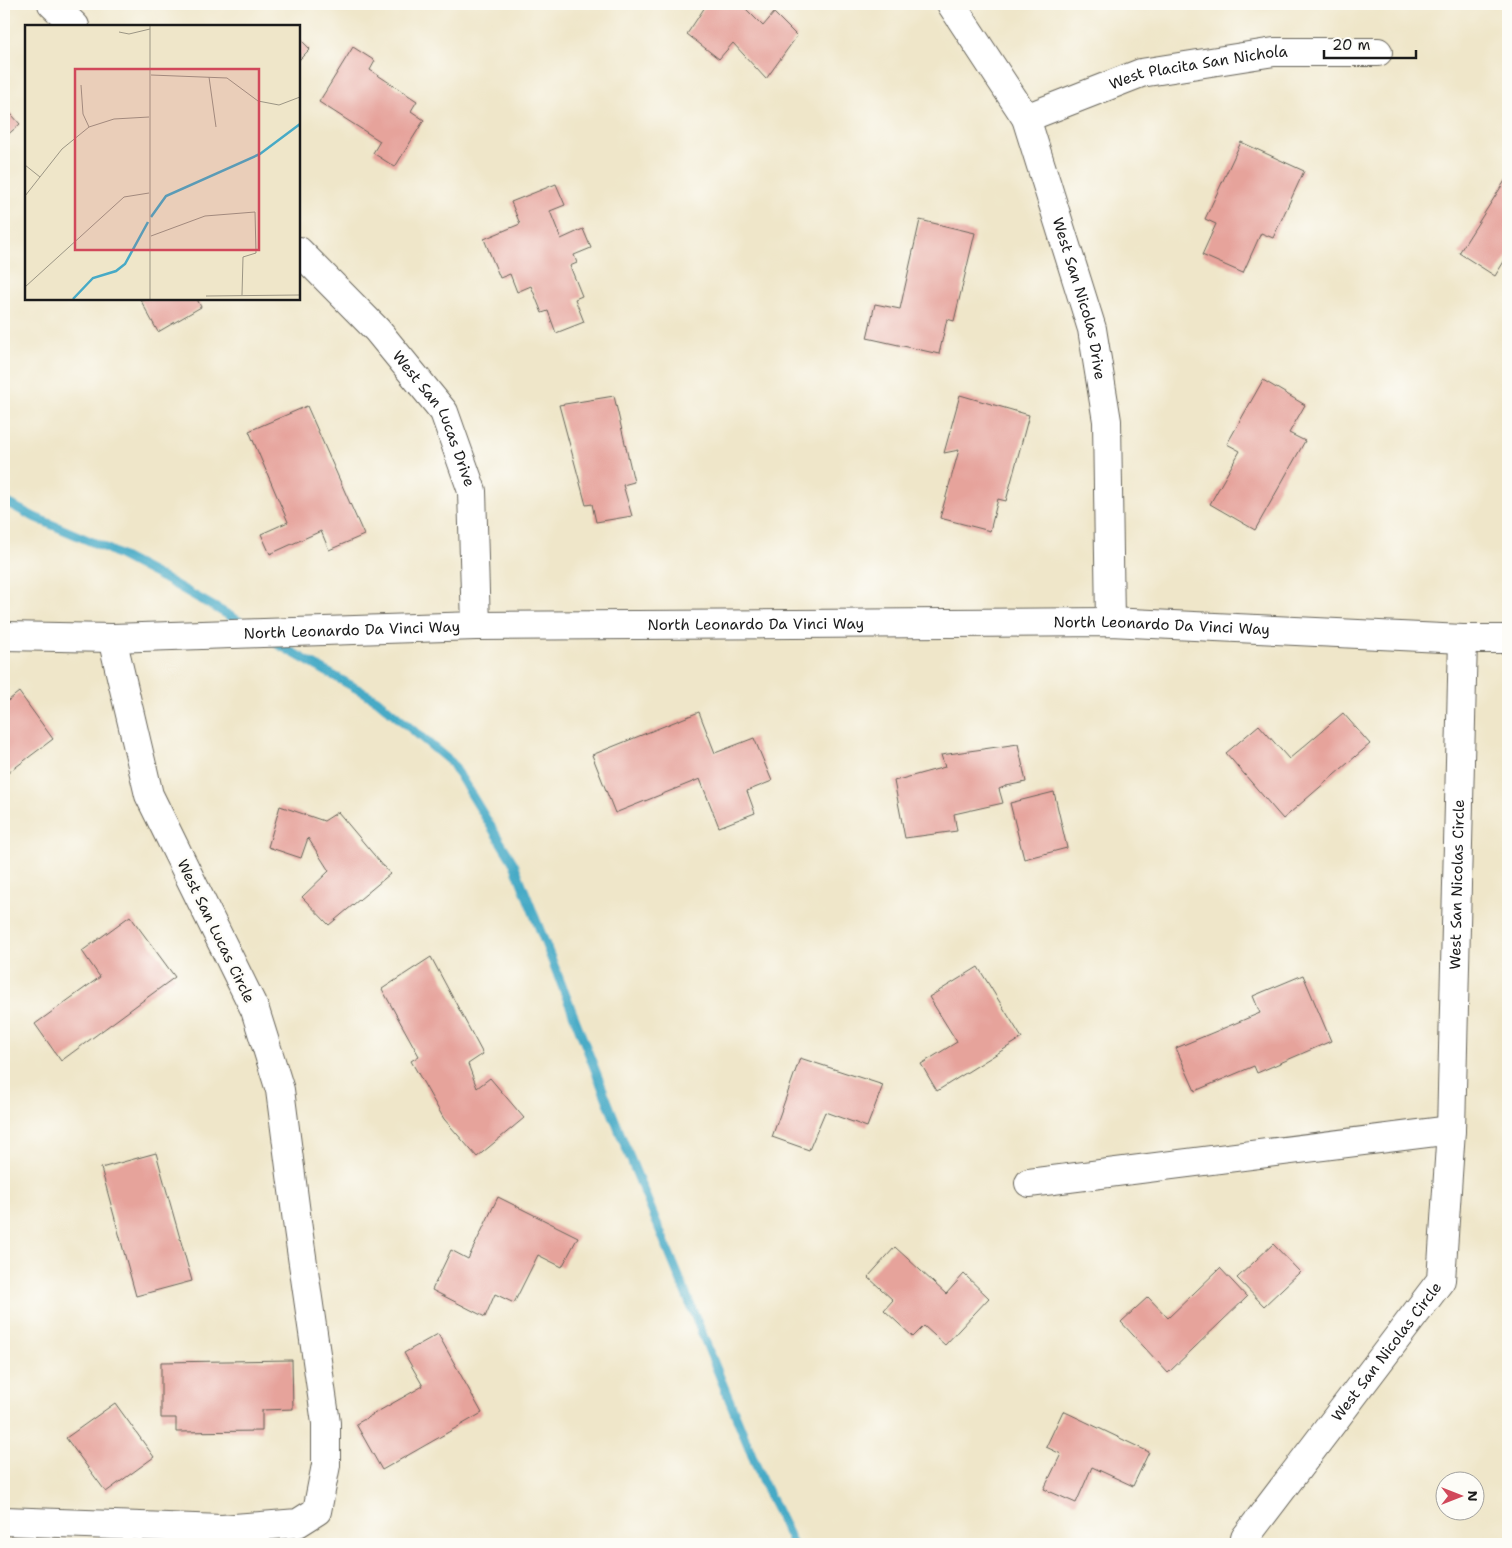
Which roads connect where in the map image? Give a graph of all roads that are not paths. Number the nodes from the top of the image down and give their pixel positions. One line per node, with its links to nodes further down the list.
1 (52, 4): 3 (street)
2 (951, 4): 5 (street, West San Nicolas Drive)
3 (74, 25)
4 (1378, 52): 5 (street, West Placita San Nichola)
5 (1026, 118): 7 (street, West San Nicolas Drive)
6 (300, 252): 8 (street, West San Lucas Drive)
7 (1110, 622): 8 (street, North Leonardo Da Vinci Way); 12 (street, North Leonardo Da Vinci Way)
8 (476, 626): 10 (street, North Leonardo Da Vinci Way)
9 (4, 636): 10 (street, North Leonardo Da Vinci Way)
10 (112, 638): 15 (street, West San Lucas Circle)
11 (1508, 639): 12 (street, North Leonardo Da Vinci Way)
12 (1463, 640): 13 (street, West San Nicolas Circle)
13 (1452, 1130): 14 (street); 16 (street, West San Nicolas Circle)
14 (1029, 1183)
15 (4, 1521)
16 (1244, 1544)

